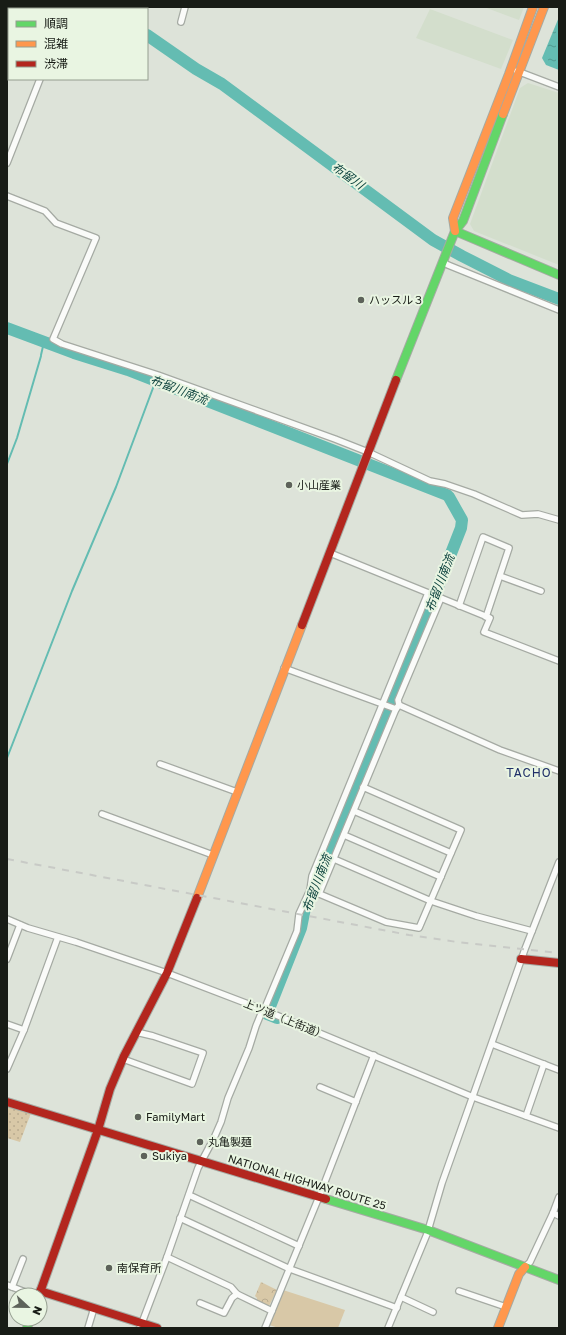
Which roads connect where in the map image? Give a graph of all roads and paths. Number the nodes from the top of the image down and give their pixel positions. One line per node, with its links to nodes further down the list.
1 (185, 7): 4 (street)
2 (533, 7): 5 (main road)
3 (544, 7): 6 (main road)
4 (181, 22)
5 (511, 69): 6 (street); 11 (main road)
6 (519, 72): 8 (street); 11 (main road)
7 (40, 80): 9 (street)
8 (559, 87)
9 (7, 163)
10 (7, 196): 15 (street)
11 (454, 233): 12 (main road); 13 (main road)
12 (444, 260): 14 (street); 15 (main road)
13 (559, 275)
14 (559, 310)
15 (368, 453): 16 (street); 17 (main road)
16 (559, 520)
17 (330, 553): 20 (street); 25 (main road)
18 (500, 576): 19 (street); 22 (street); 23 (street)
19 (541, 591)
20 (428, 593): 21 (street); 26 (street)
21 (441, 598): 22 (street); 27 (street)
22 (459, 606): 23 (street)
23 (486, 617): 24 (street)
24 (559, 661)
25 (284, 668): 26 (street); 31 (main road)
26 (383, 704): 27 (street); 40 (street)
27 (398, 707): 29 (street); 30 (street)
28 (160, 764): 31 (street)
29 (559, 770)
30 (363, 787): 32 (street); 35 (street)
31 (237, 792): 36 (main road)
32 (354, 811): 34 (street); 35 (street)
33 (102, 814): 36 (street)
34 (344, 835): 37 (street); 39 (street)
35 (451, 854): 39 (street)
36 (213, 855): 50 (main road)
37 (334, 859): 41 (street); 42 (street)
38 (559, 862): 45 (street)
39 (441, 877): 42 (street)
40 (310, 890): 41 (street); 51 (street)
41 (319, 894): 42 (street)
42 (431, 901): 45 (street)
43 (7, 919): 44 (street, 上ツ道（上街道）)
44 (20, 925): 46 (street, 上ツ道（上街道）); 47 (street)
45 (532, 931): 48 (street)
46 (58, 937): 50 (street, 上ツ道（上街道）); 53 (street)
47 (7, 959)
48 (521, 959): 49 (main road); 55 (street)
49 (559, 963)
50 (167, 973): 51 (street, 上ツ道（上街道）); 54 (main road)
51 (263, 1010): 56 (street, 上ツ道（上街道）); 68 (street)
52 (7, 1024): 53 (street)
53 (24, 1030): 59 (street)
54 (136, 1032): 57 (main road); 57 (street)
55 (492, 1044): 58 (street); 62 (street)
56 (374, 1055): 62 (street, 上ツ道（上街道）); 64 (street)
57 (123, 1059): 67 (main road)
58 (544, 1064): 60 (street); 65 (street)
59 (7, 1069)
60 (559, 1070)
61 (320, 1087): 64 (street)
62 (473, 1097): 65 (street, 上ツ道（上街道）); 75 (street)
63 (7, 1102): 67 (main road, NATIONAL HIGHWAY ROUTE 25)
64 (356, 1102): 70 (street)
65 (526, 1116): 66 (street, 上ツ道（上街道）)
66 (559, 1128)
67 (98, 1130): 68 (main road, NATIONAL HIGHWAY ROUTE 25); 83 (main road)
68 (201, 1161): 69 (street); 70 (main road, NATIONAL HIGHWAY ROUTE 25)
69 (188, 1195): 74 (street); 76 (street)
70 (319, 1196): 75 (main road, NATIONAL HIGHWAY ROUTE 25); 76 (street)
71 (559, 1198): 72 (street)
72 (553, 1213): 73 (street); 79 (street)
73 (559, 1216)
74 (180, 1218): 77 (street); 80 (street)
75 (428, 1230): 79 (main road, NATIONAL HIGHWAY ROUTE 25); 87 (street)
76 (299, 1246): 80 (street)
77 (167, 1257): 85 (street); 94 (street)
78 (23, 1259): 82 (street)
79 (525, 1268): 81 (main road, NATIONAL HIGHWAY ROUTE 25); 89 (main road)
80 (290, 1269): 91 (street); 92 (street)
81 (559, 1280)
82 (9, 1286)
83 (41, 1287)
84 (459, 1291): 89 (street)
85 (236, 1294): 88 (street); 92 (street)
86 (48, 1296): 90 (main road)
87 (401, 1297): 91 (street); 93 (street)
88 (200, 1303)
89 (506, 1307): 99 (main road)
90 (94, 1308): 94 (main road); 95 (street)
91 (397, 1308): 98 (street)
92 (272, 1311): 97 (street)
93 (433, 1312)
94 (141, 1325): 96 (main road)
95 (88, 1328)
96 (158, 1328)
97 (265, 1328)
98 (388, 1328)
99 (498, 1328)

